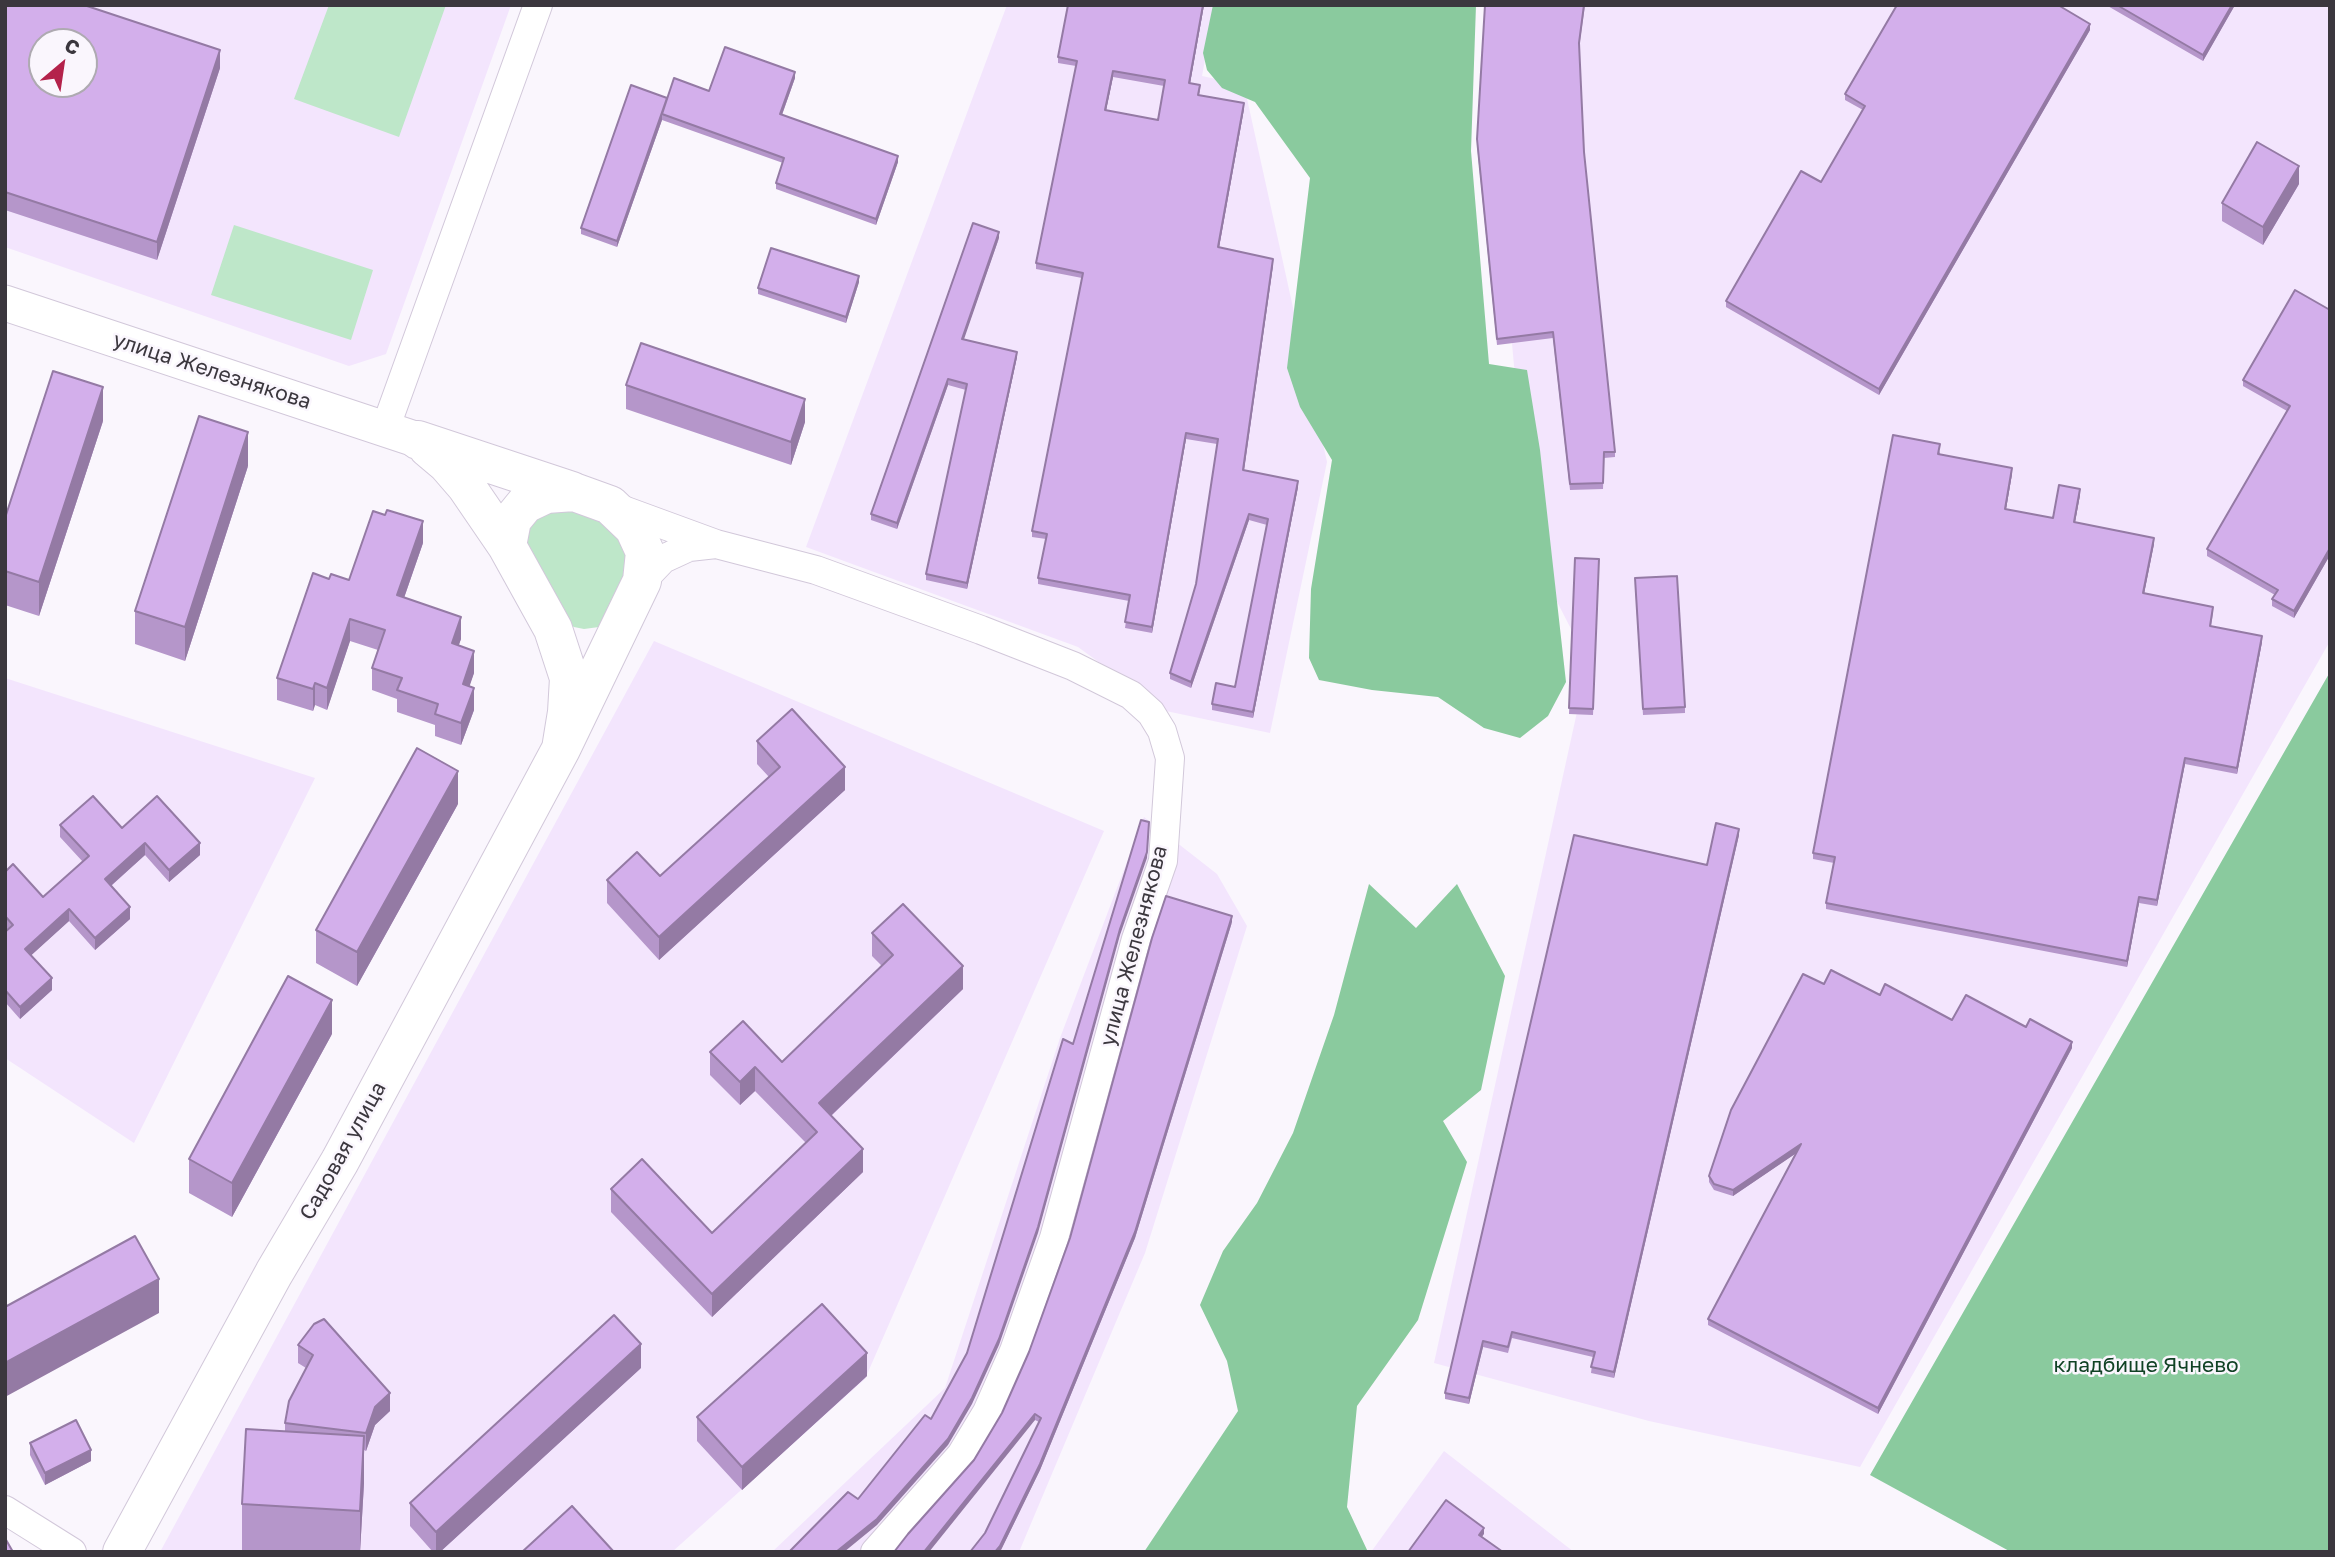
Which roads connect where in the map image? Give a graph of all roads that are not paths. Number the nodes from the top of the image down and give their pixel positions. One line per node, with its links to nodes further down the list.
1 (538, 5): 3 (street)
2 (5, 303): 3 (street, улица Железнякова)
3 (402, 435): 4 (main road, улица Железнякова); 7 (main road, улица Железнякова)
4 (574, 492): 5 (main road); 7 (main road)
5 (610, 505): 6 (street, улица Железнякова); 8 (main road)
6 (716, 544): 8 (street, улица Железнякова); 15 (street, улица Железнякова)
7 (507, 546): 10 (main road)
8 (642, 581): 9 (main road)
9 (622, 624): 10 (main road); 11 (main road, Садовая улица)
10 (553, 629): 11 (main road)
11 (561, 749): 14 (main road, Садовая улица)
12 (5, 1510): 13 (street)
13 (72, 1552)
14 (122, 1552)
15 (875, 1552)

